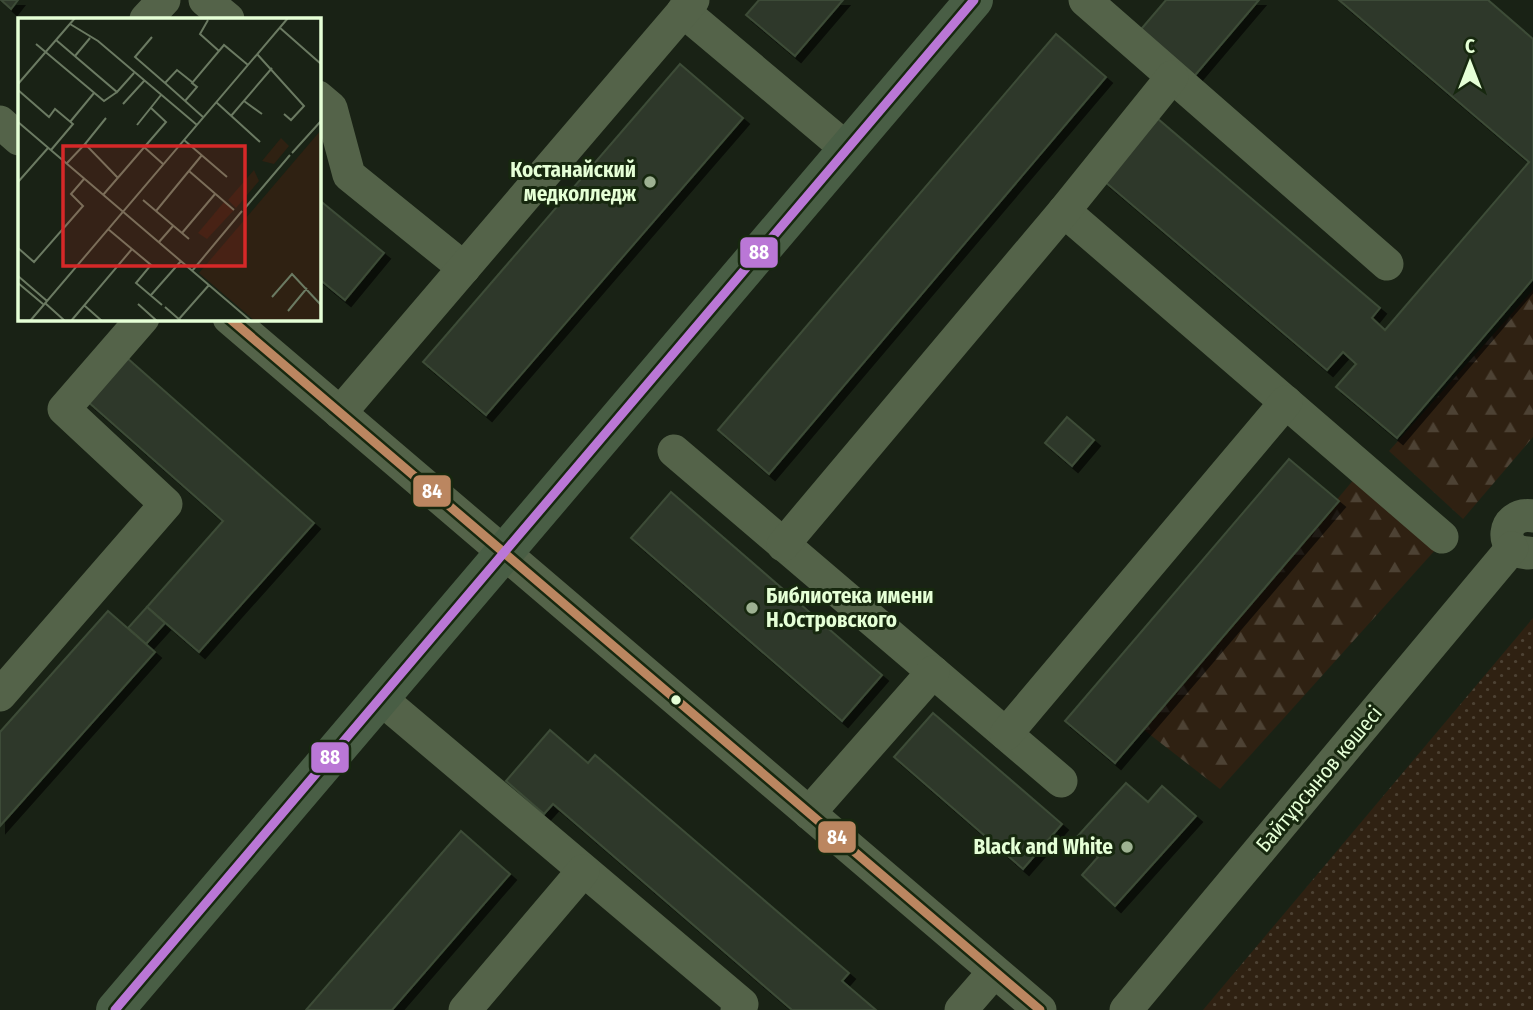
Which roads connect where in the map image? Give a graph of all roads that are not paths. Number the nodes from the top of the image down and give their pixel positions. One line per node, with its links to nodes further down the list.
1 (164, 0): 6 (street)
2 (205, 0): 7 (street)
3 (974, 0): 12 (main road)
4 (1085, 0): 8 (street)
5 (688, 6): 12 (street); 15 (street)
6 (147, 18)
7 (227, 18)
8 (1172, 77): 13 (street); 14 (street)
9 (320, 99): 15 (street)
10 (0, 122): 11 (street)
11 (18, 138)
12 (847, 149): 25 (main road)
13 (1065, 211): 18 (street); 23 (street)
14 (1387, 264)
15 (464, 268): 19 (street)
16 (140, 320): 27 (street)
17 (231, 320): 19 (street)
18 (1286, 402): 22 (street); 29 (street)
19 (340, 413): 25 (street)
20 (674, 451): 23 (street)
21 (1533, 516): 24 (street, Байтұрсынов көшесі)
22 (1442, 537)
23 (783, 545): 26 (street)
24 (1522, 550): 39 (street, Байтұрсынов көшесі)
25 (503, 552): 28 (main road); 31 (street)
26 (933, 672): 29 (street); 31 (street)
27 (0, 695)
28 (380, 698): 32 (street); 34 (main road)
29 (1006, 734): 30 (street)
30 (1061, 781)
31 (809, 813): 33 (street)
32 (583, 871): 35 (street); 36 (street)
33 (994, 972): 37 (street); 38 (street)
34 (115, 1010)
35 (465, 1010)
36 (737, 1010)
37 (961, 1010)
38 (1040, 1010)
39 (1126, 1010)

